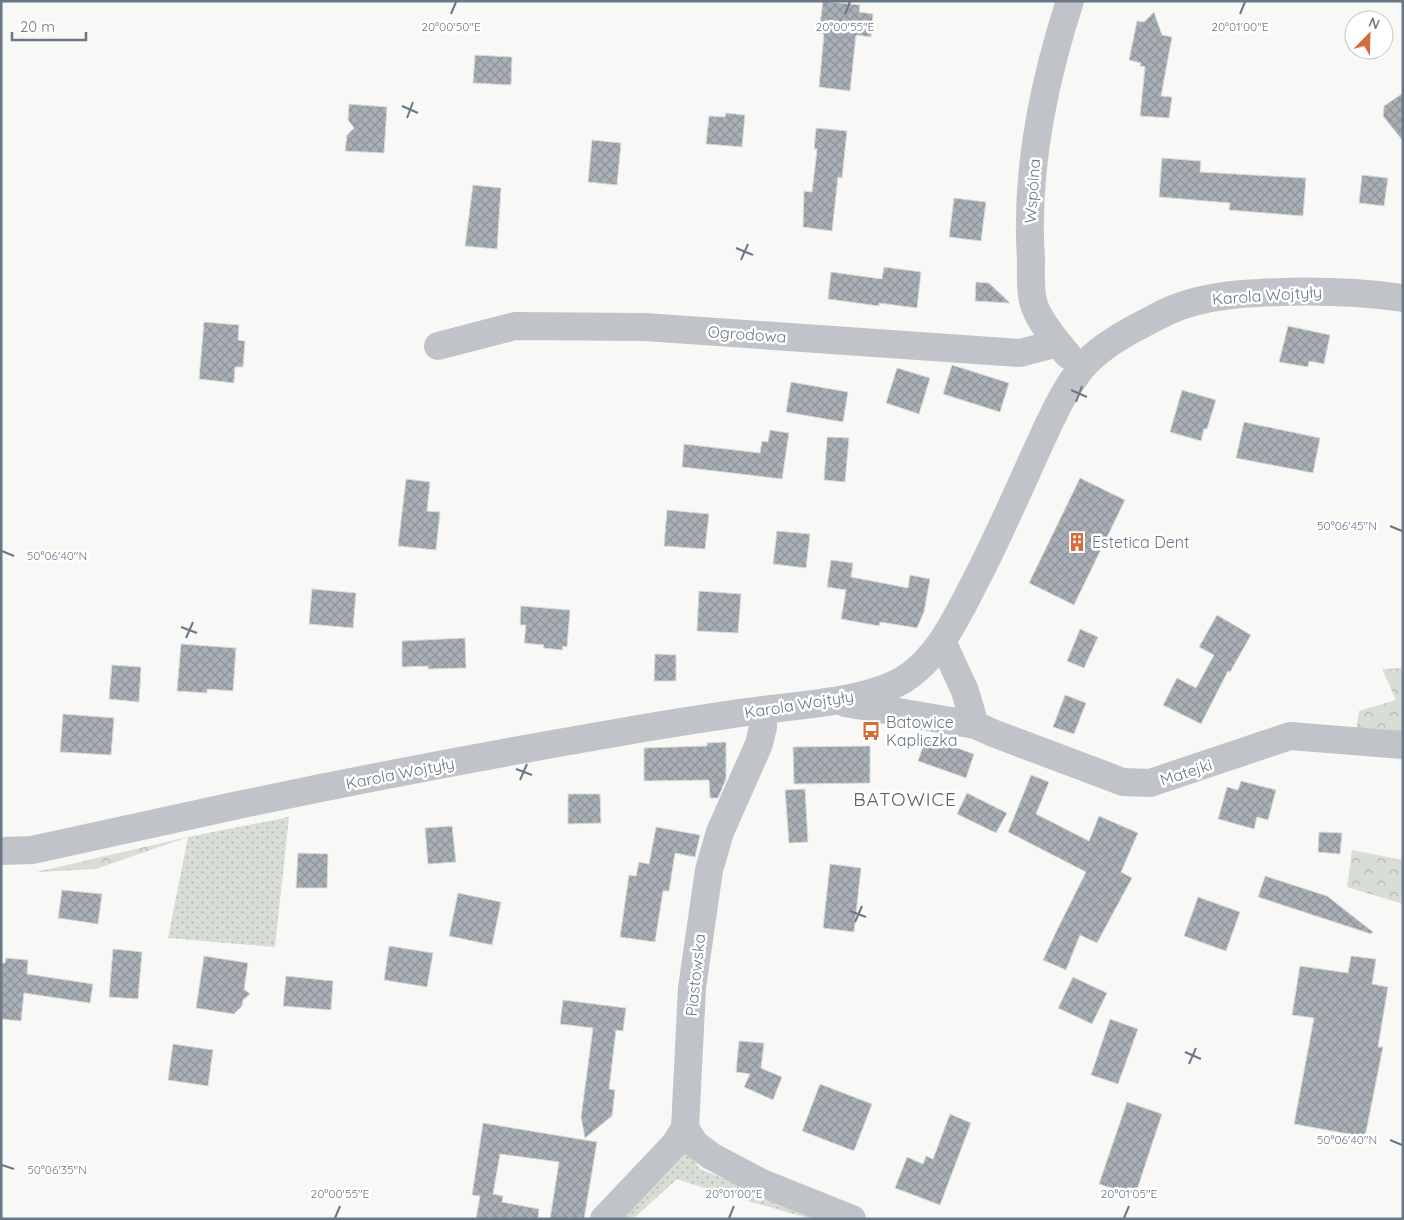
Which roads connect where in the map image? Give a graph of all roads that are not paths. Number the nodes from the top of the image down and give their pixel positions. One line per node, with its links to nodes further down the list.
1 (1070, 1): 3 (street, Wspólna)
2 (1403, 298): 5 (street, Karola Wojtyły)
3 (1058, 343): 4 (street, Ogrodowa); 5 (street, Wspólna)
4 (438, 346)
5 (1082, 367): 6 (street, Karola Wojtyły)
6 (942, 641): 7 (street, Karola Wojtyły); 9 (street)
7 (833, 700): 8 (street, Karola Wojtyły); 9 (street, Matejki)
8 (764, 710): 11 (street, Karola Wojtyły); 12 (street, Piastowska)
9 (975, 725): 10 (street, Matejki)
10 (1403, 746)
11 (1, 851)
12 (685, 1128): 13 (street); 14 (street)
13 (604, 1219)
14 (852, 1219)

